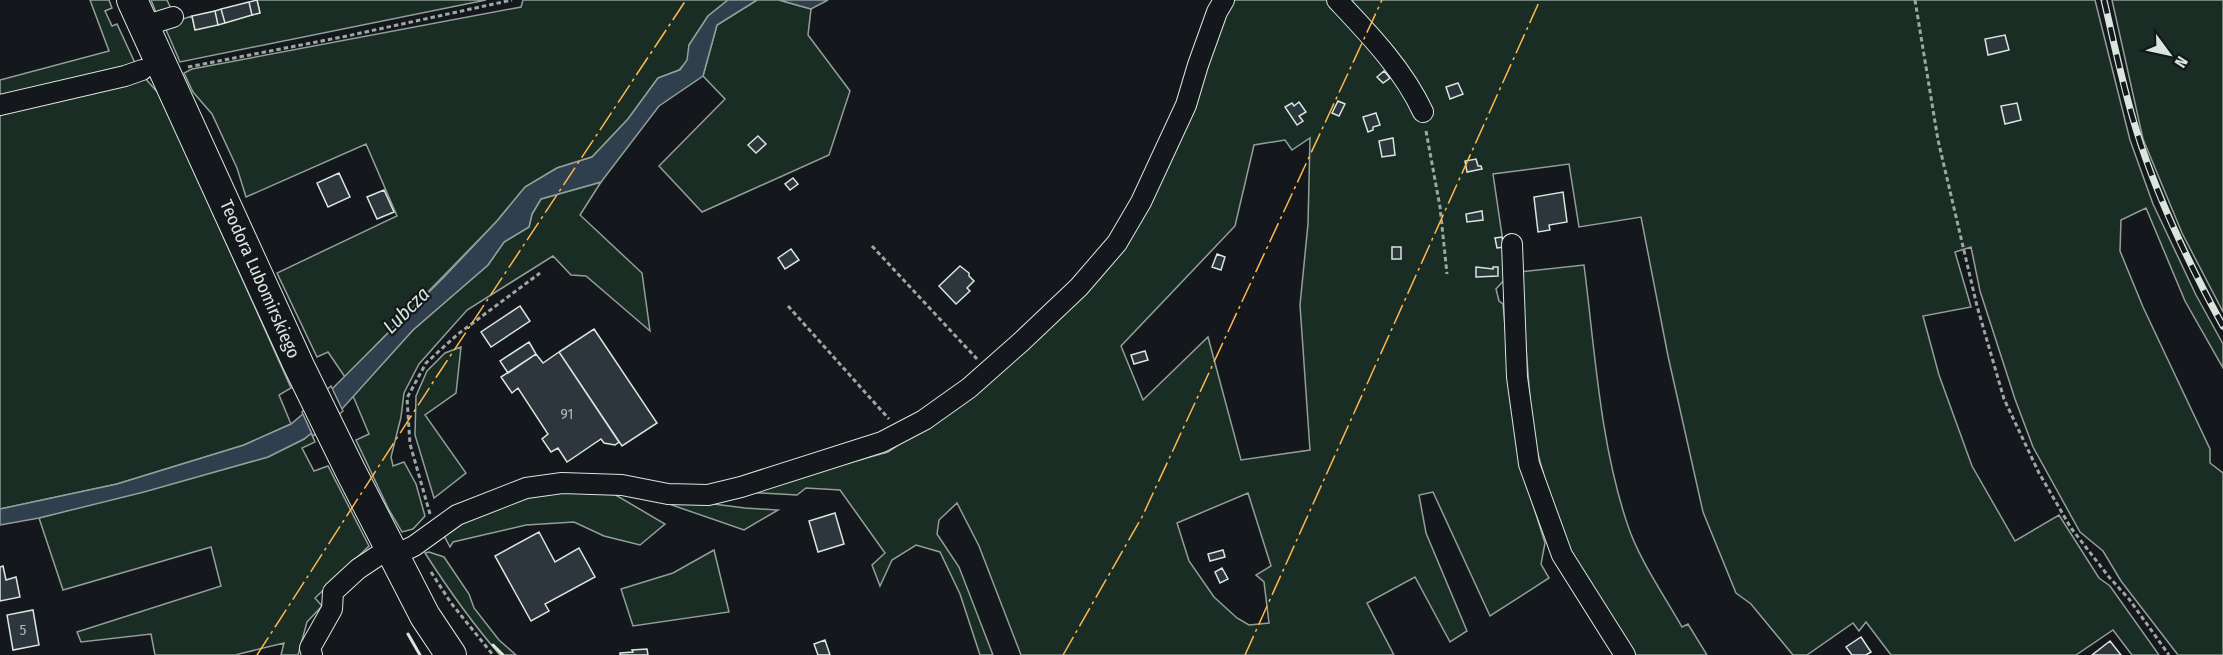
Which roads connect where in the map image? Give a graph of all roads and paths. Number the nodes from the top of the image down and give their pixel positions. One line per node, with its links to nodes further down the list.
1 (512, 0): 7 (path)
2 (1224, 0): 16 (street)
3 (1337, 0): 10 (street)
4 (1915, 0): 25 (path)
5 (138, 13): 6 (street); 19 (highway, Teodora Lubomirskiego)
6 (173, 17)
7 (185, 68)
8 (142, 69): 9 (street)
9 (0, 105)
10 (1422, 112): 14 (path)
11 (1512, 244): 24 (street)
12 (872, 246): 16 (path)
13 (540, 273): 18 (path)
14 (1447, 274)
15 (788, 306): 17 (path)
16 (989, 371): 17 (street)
17 (900, 432): 18 (street)
18 (434, 530): 19 (street)
19 (400, 549): 20 (street); 21 (highway); 22 (highway); 23 (path)
20 (312, 655)
21 (451, 655)
22 (472, 655)
23 (493, 655)
24 (1625, 655)
25 (2169, 655)

